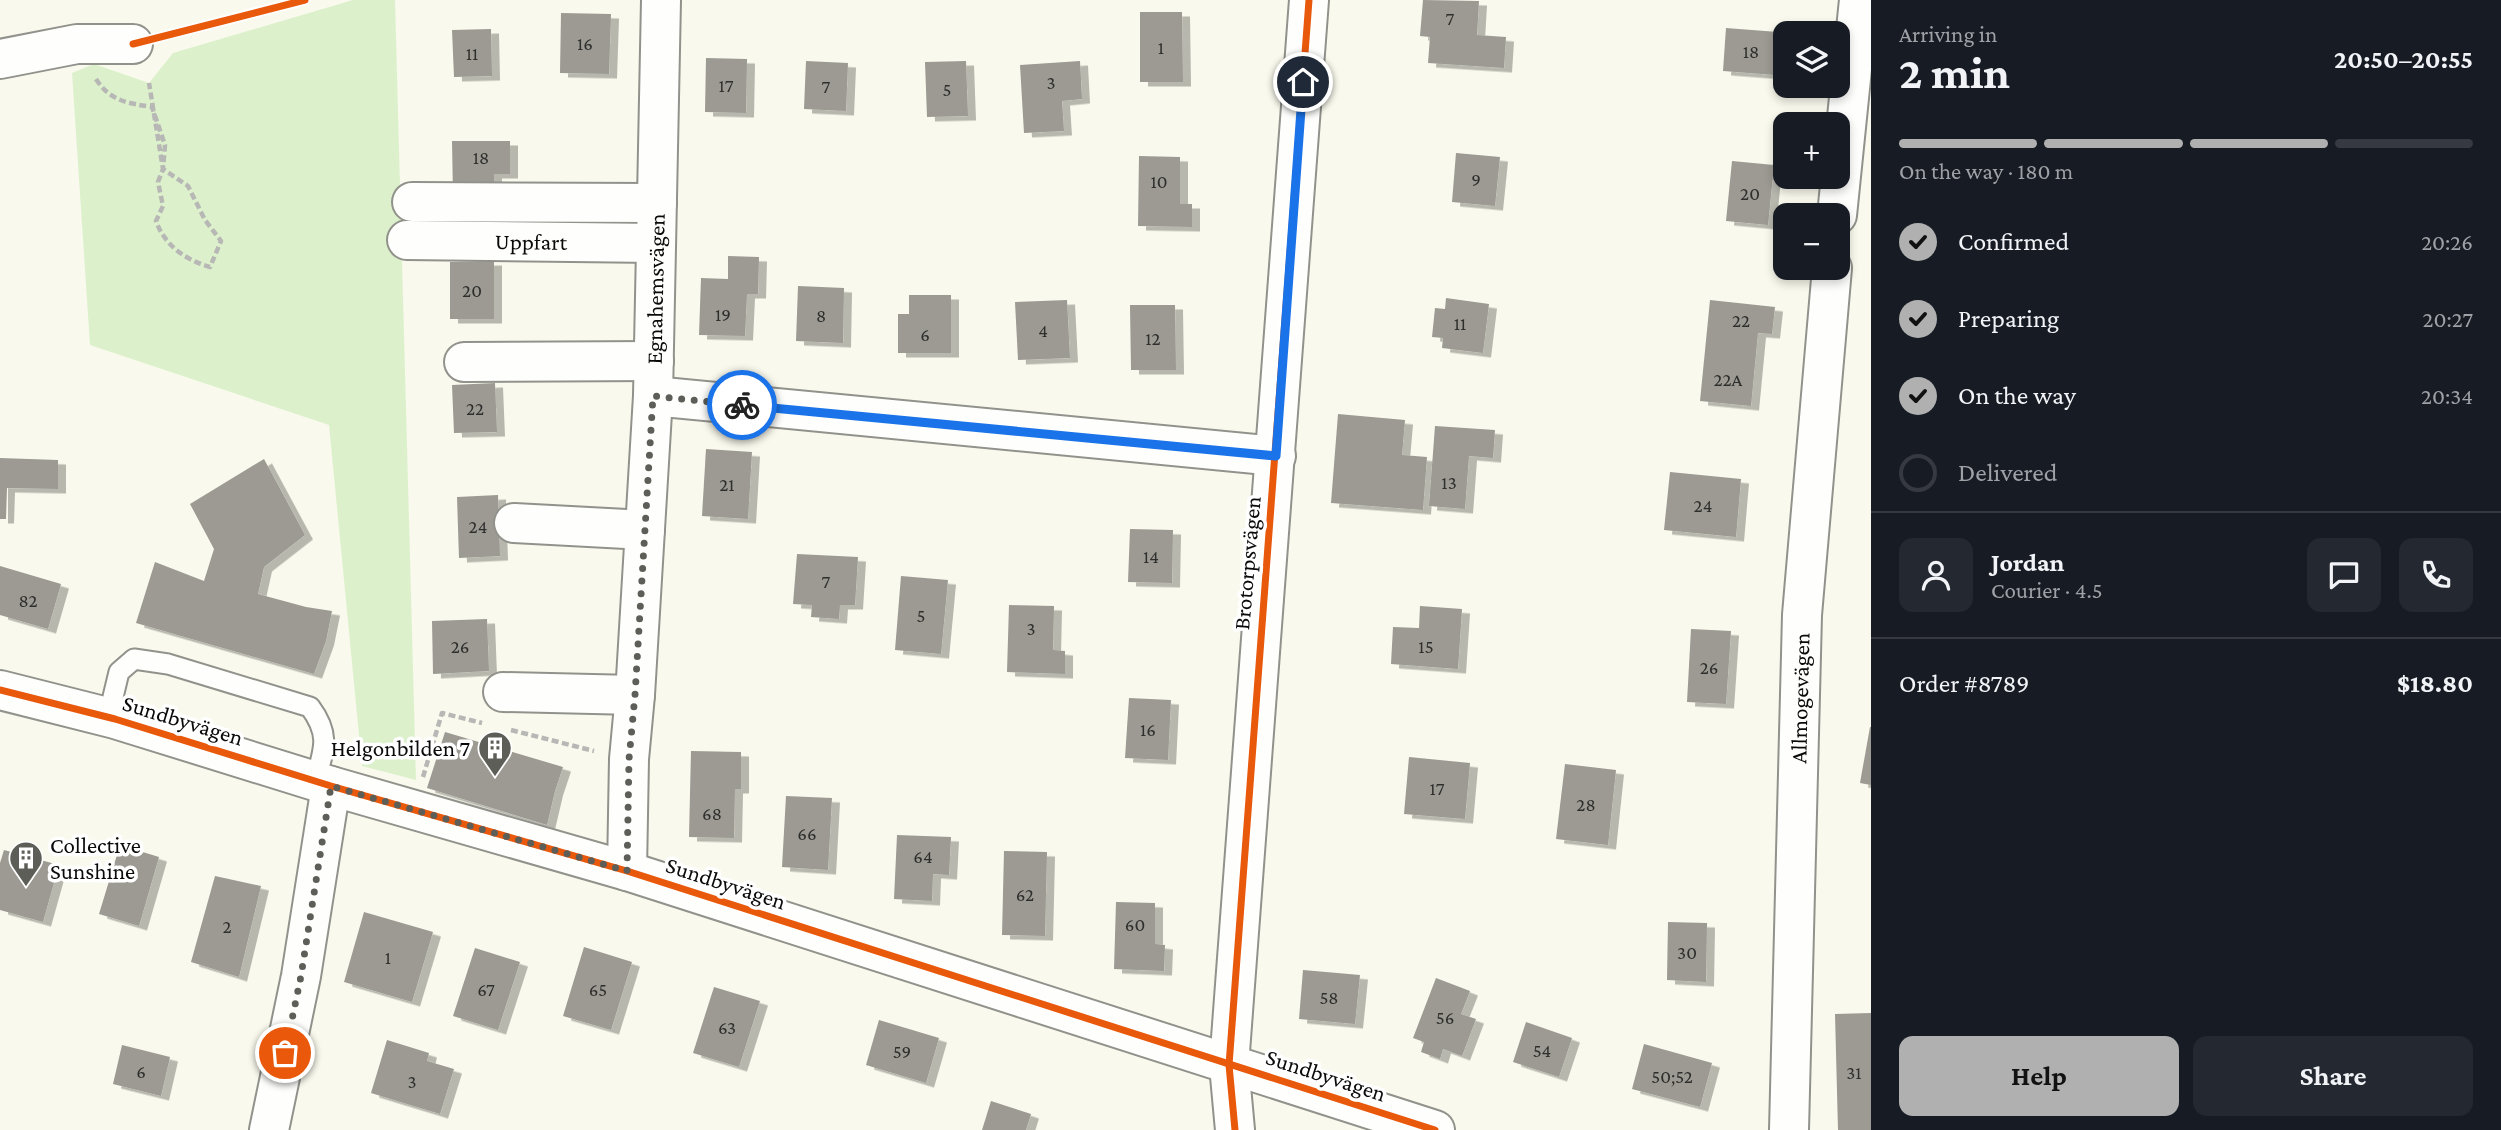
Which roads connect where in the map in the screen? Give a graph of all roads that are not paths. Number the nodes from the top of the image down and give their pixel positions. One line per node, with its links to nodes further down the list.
1 (661, 0): 7 (street, Egnahemsvägen)
2 (1309, 0): 14 (street, Brotorpsvägen)
3 (1859, 0): 8 (street)
4 (133, 44): 5 (street)
5 (0, 59)
6 (412, 202): 7 (street, Uppfart)
7 (657, 203): 10 (street, Egnahemsvägen)
8 (1838, 203)
9 (407, 240): 10 (street, Uppfart)
10 (656, 243): 13 (street, Egnahemsvägen)
11 (1831, 280): 27 (street, Allmogevägen)
12 (464, 362): 13 (street)
13 (653, 379): 14 (street); 16 (street, Egnahemsvägen)
14 (1276, 456): 23 (street, Brotorpsvägen)
15 (514, 523): 16 (street)
16 (645, 530): 19 (street, Egnahemsvägen)
17 (0, 690): 20 (street, Sundbyvägen)
18 (503, 692): 19 (street)
19 (635, 695): 22 (street, Egnahemsvägen)
20 (116, 719): 21 (street, Sundbyvägen); 21 (lane)
21 (323, 783): 22 (street, Sundbyvägen); 24 (street)
22 (627, 871): 23 (street, Sundbyvägen)
23 (1229, 1065): 25 (street, Brotorpsvägen); 26 (street, Sundbyvägen)
24 (269, 1130)
25 (1235, 1130)
26 (1435, 1130)
27 (1789, 1130)

